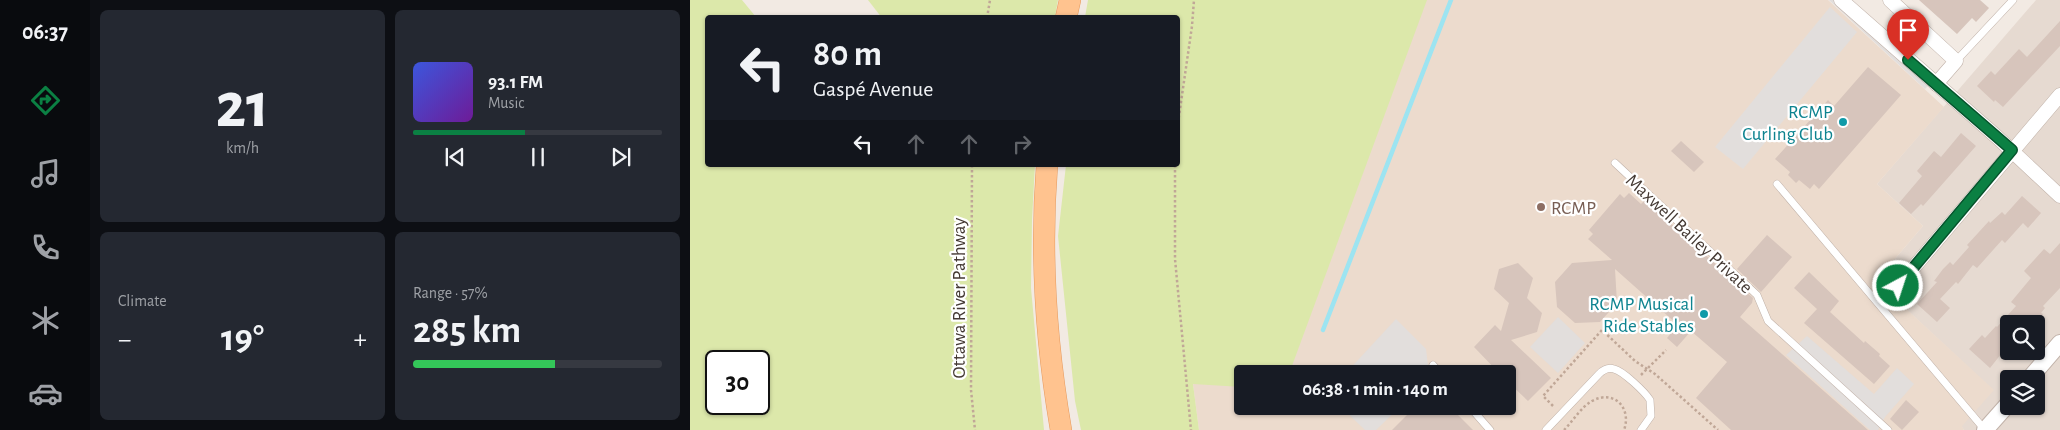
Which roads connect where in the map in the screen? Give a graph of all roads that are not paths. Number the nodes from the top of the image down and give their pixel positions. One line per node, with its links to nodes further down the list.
1 (1070, 0): 5 (main road)
2 (1840, 0): 7 (street)
3 (1890, 0): 6 (street)
4 (2013, 0): 6 (lane)
5 (1067, 15)
6 (1956, 61): 7 (street)
7 (1936, 84): 9 (street)
8 (2060, 95): 9 (street)
9 (2012, 150): 13 (street); 14 (street)
10 (1615, 164): 23 (lane, Maxwell Bailey Private)
11 (1047, 167): 19 (main road)
12 (1778, 184): 24 (lane)
13 (2060, 196)
14 (1898, 286)
15 (2060, 343): 16 (street)
16 (2037, 370)
17 (2000, 413): 24 (street)
18 (1478, 415): 20 (lane)
19 (1061, 430)
20 (1490, 430)
21 (1546, 430): 22 (lane)
22 (1641, 430)
23 (1888, 430)
24 (1985, 430)

